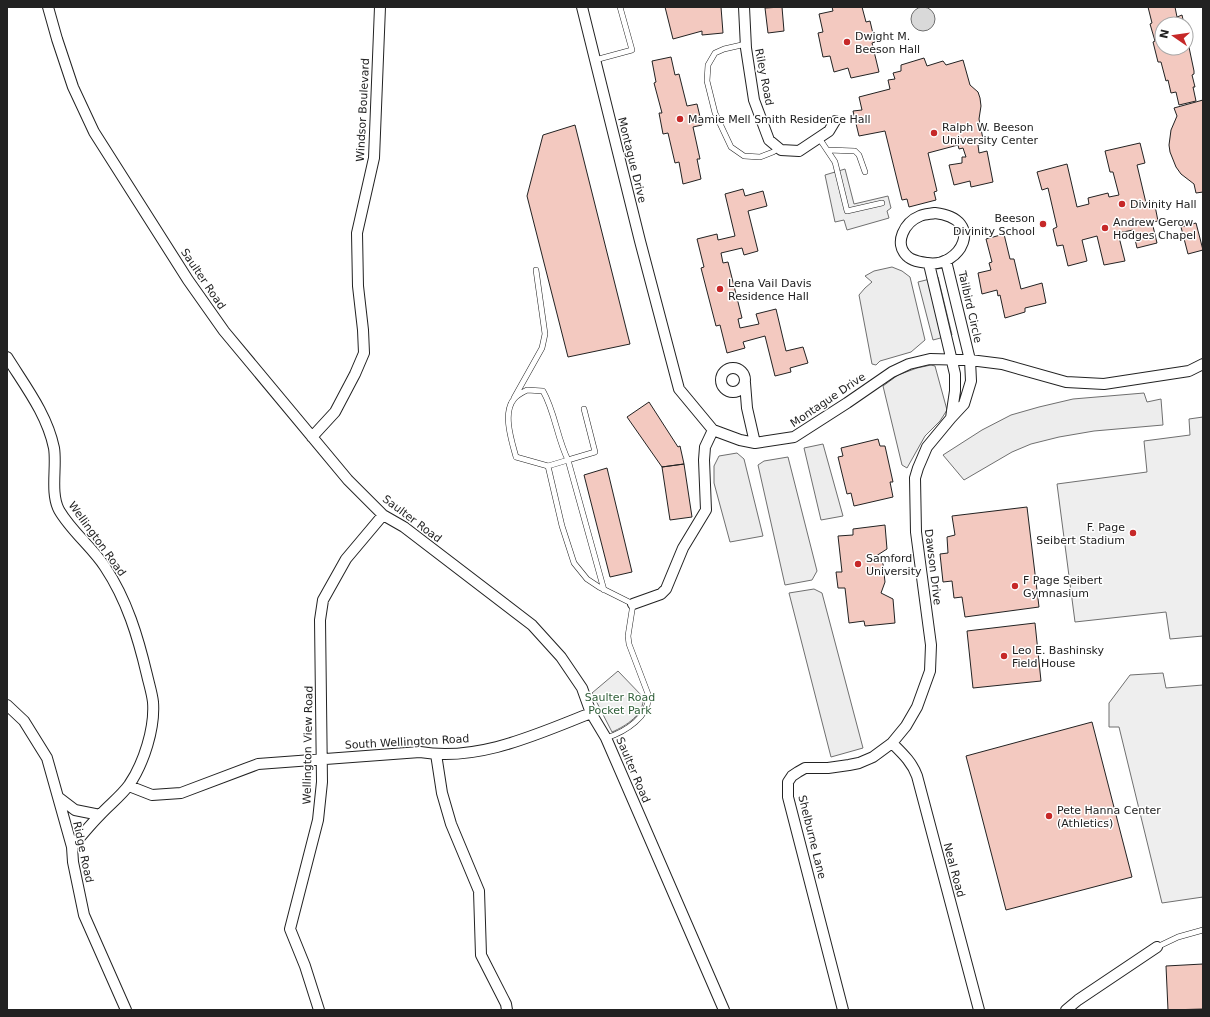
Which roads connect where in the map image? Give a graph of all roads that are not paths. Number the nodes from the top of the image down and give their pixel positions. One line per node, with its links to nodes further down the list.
1 (48, 7): 28 (street, Saulter Road)
2 (380, 7): 28 (street, Windsor Boulevard)
3 (582, 7): 7 (street, Montague Drive)
4 (620, 7): 7 (lane)
5 (744, 7): 6 (street, Riley Road)
6 (746, 44): 10 (street, Riley Road); 10 (lane)
7 (595, 60): 27 (street, Montague Drive)
8 (834, 121): 9 (street)
9 (819, 138): 10 (street); 11 (lane)
10 (778, 148)
11 (828, 150): 12 (lane); 13 (lane)
12 (865, 172)
13 (882, 203)
14 (946, 261): 15 (street, Tailbird Circle); 15 (street, Tailbird Circle); 19 (street, Tailbird Circle)
15 (929, 264): 18 (street)
16 (536, 270): 23 (lane)
17 (7, 357): 41 (street, Wellington Road)
18 (952, 359): 19 (street, Montague Drive); 26 (street); 29 (street, Montague Drive)
19 (970, 360): 20 (street, Montague Drive); 26 (street, Dawson Drive)
20 (1203, 364)
21 (745, 383): 22 (street); 22 (street); 24 (street)
22 (729, 392): 24 (street)
23 (514, 399): 30 (lane); 31 (lane)
24 (746, 408): 29 (street)
25 (584, 409): 30 (lane)
26 (951, 418): 38 (street, Dawson Drive)
27 (713, 430): 29 (street, Montague Drive); 34 (street)
28 (312, 437): 32 (street, Saulter Road)
29 (756, 443)
30 (568, 460): 31 (lane); 33 (lane)
31 (548, 466): 33 (lane)
32 (383, 515): 36 (street, Saulter Road); 40 (street, Wellington View Road)
33 (604, 590): 34 (lane)
34 (633, 604): 37 (lane)
35 (7, 705): 42 (street, Ridge Road)
36 (591, 713): 37 (street, Saulter Road); 39 (street, South Wellington Road)
37 (606, 738): 51 (street, Saulter Road)
38 (892, 743): 47 (street, Neal Road); 52 (street, Shelburne Lane)
39 (436, 754): 40 (street, South Wellington Road); 50 (street)
40 (322, 759): 41 (street, South Wellington Road); 49 (street, Wellington View Road)
41 (129, 786): 43 (street, Wellington Road)
42 (58, 797): 43 (street); 44 (street, Ridge Road)
43 (100, 815): 44 (street, Wellington Road)
44 (72, 847): 48 (street, Ridge Road)
45 (1203, 930): 46 (lane)
46 (1157, 947): 53 (street)
47 (978, 1009)
48 (126, 1010)
49 (319, 1010)
50 (507, 1010)
51 (724, 1010)
52 (843, 1010)
53 (1066, 1010)

